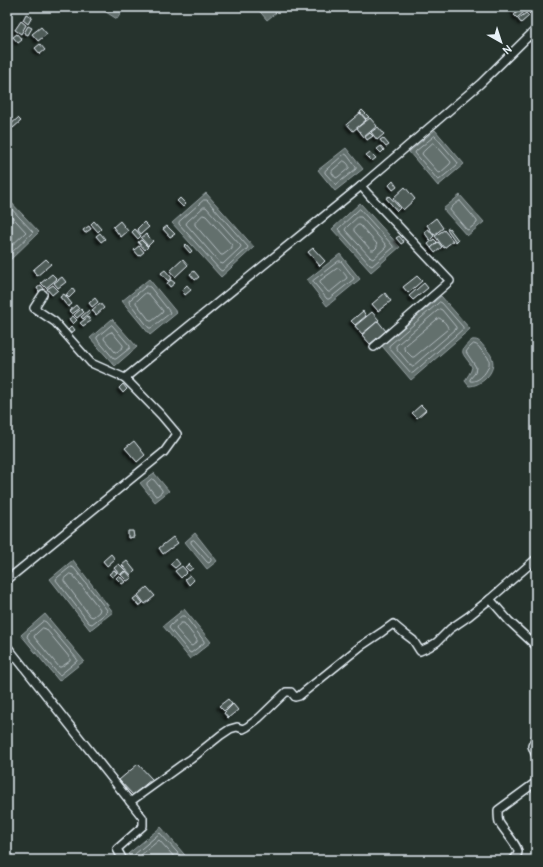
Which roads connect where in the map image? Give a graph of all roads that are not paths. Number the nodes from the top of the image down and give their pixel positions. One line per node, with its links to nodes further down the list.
1 (536, 29): 2 (street)
2 (361, 186): 4 (street); 5 (street)
3 (43, 294): 5 (street)
4 (374, 347)
5 (125, 378): 7 (street)
6 (536, 559): 8 (street)
7 (7, 580)
8 (490, 599): 10 (street); 14 (street)
9 (7, 646): 14 (street)
10 (536, 646)
11 (536, 737): 12 (street)
12 (536, 756)
13 (536, 782): 16 (street)
14 (130, 802): 15 (street)
15 (123, 860)
16 (513, 860)

